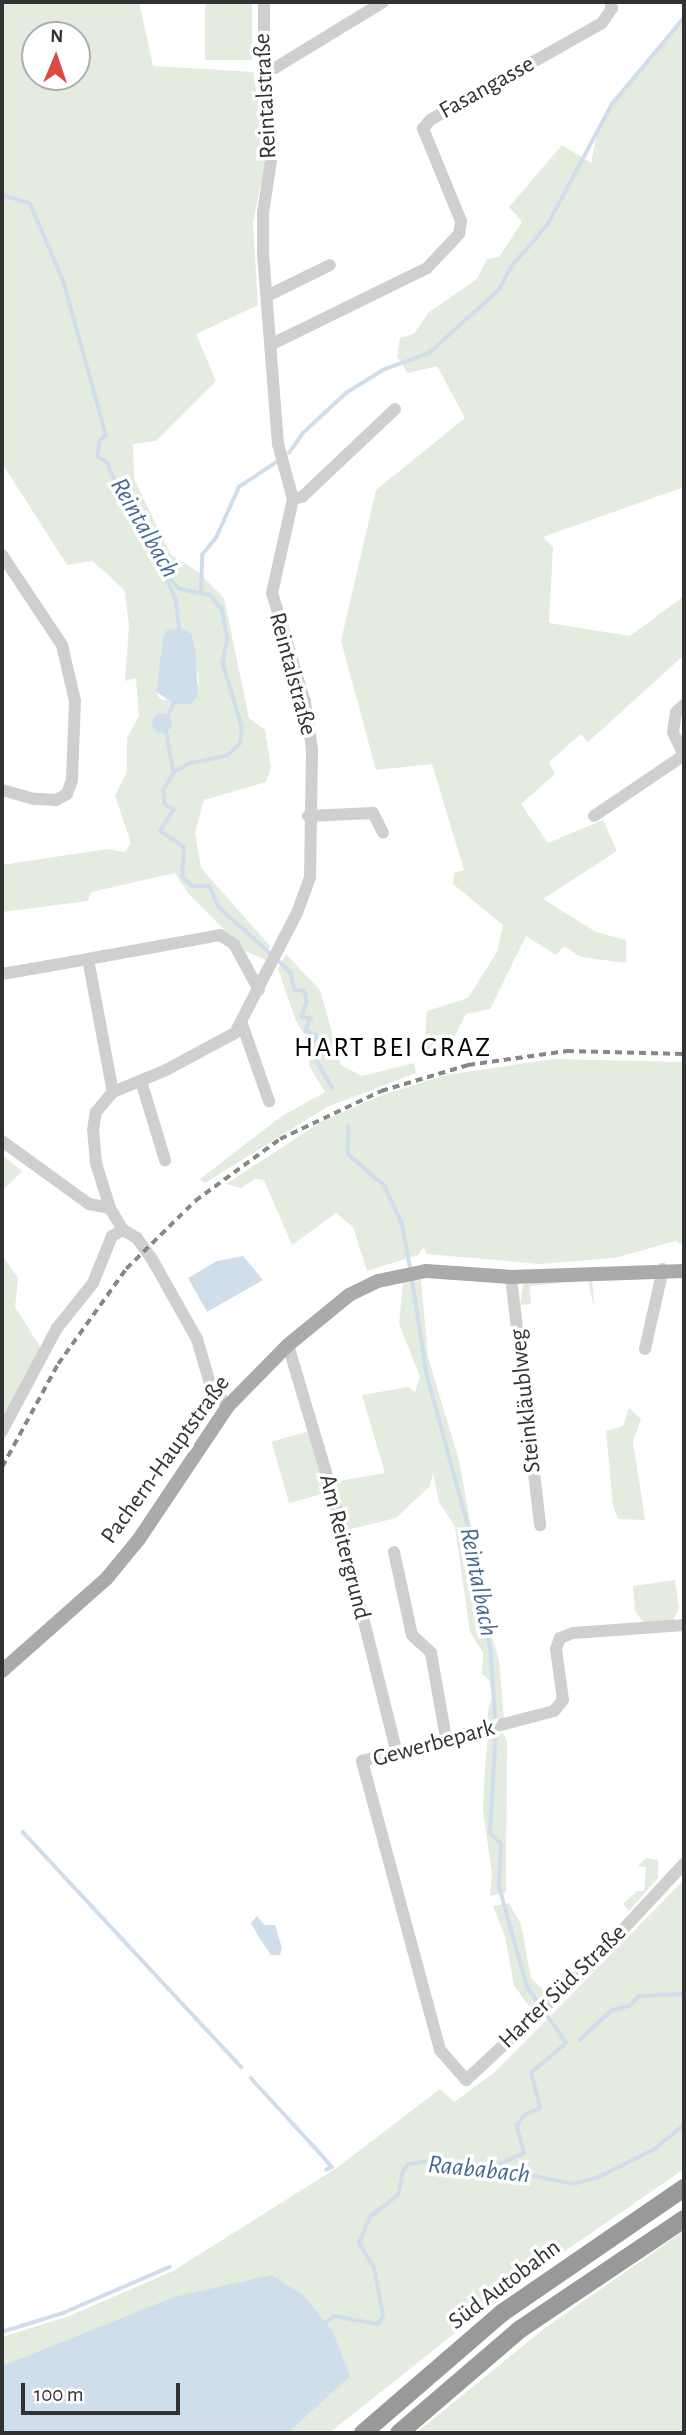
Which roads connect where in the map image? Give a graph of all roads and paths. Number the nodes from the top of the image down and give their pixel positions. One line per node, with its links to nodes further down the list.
1 (264, 2): 4 (street, Reintalstraße)
2 (383, 2): 4 (street)
3 (610, 2): 7 (street, Fasangasse)
4 (264, 69): 6 (street, Reintalstraße)
5 (330, 265): 6 (street)
6 (267, 296): 7 (street, Reintalstraße)
7 (272, 344): 9 (street, Reintalstraße)
8 (395, 409): 9 (street)
9 (293, 499): 13 (street, Reintalstraße)
10 (2, 555): 12 (street)
11 (684, 705): 14 (street)
12 (2, 790)
13 (308, 816): 15 (street); 18 (street, Reintalstraße)
14 (594, 816)
15 (383, 834)
16 (88, 959): 17 (street); 18 (street); 21 (street)
17 (2, 974)
18 (259, 990): 19 (street, Reintalstraße)
19 (242, 1024): 20 (street, Reintalstraße); 22 (street)
20 (141, 1081): 21 (street, Reintalstraße); 24 (street)
21 (113, 1092): 25 (street)
22 (269, 1101)
23 (2, 1142): 25 (street)
24 (165, 1160)
25 (110, 1208): 26 (street)
26 (123, 1230): 32 (street); 33 (street)
27 (663, 1269): 28 (main road, Pachern-Hauptstraße); 29 (main road, Pachern-Hauptstraße); 31 (street)
28 (684, 1271)
29 (511, 1277): 30 (main road, Pachern-Hauptstraße); 34 (street, Steinkläublweg)
30 (288, 1345): 32 (main road, Pachern-Hauptstraße); 39 (street, Am Reitergrund)
31 (645, 1349)
32 (228, 1406): 37 (main road, Pachern-Hauptstraße)
33 (2, 1431)
34 (540, 1525)
35 (394, 1552): 38 (street)
36 (684, 1625): 38 (street, Gewerbepark)
37 (2, 1671)
38 (446, 1738): 39 (street, Gewerbepark)
39 (396, 1750): 41 (street, Gewerbepark)
40 (684, 1864): 41 (street, Harter Süd Straße)
41 (440, 2050)
42 (684, 2188): 44 (highway, Süd Autobahn)
43 (684, 2219): 45 (highway, Süd Autobahn)
44 (363, 2433)
45 (399, 2433)

